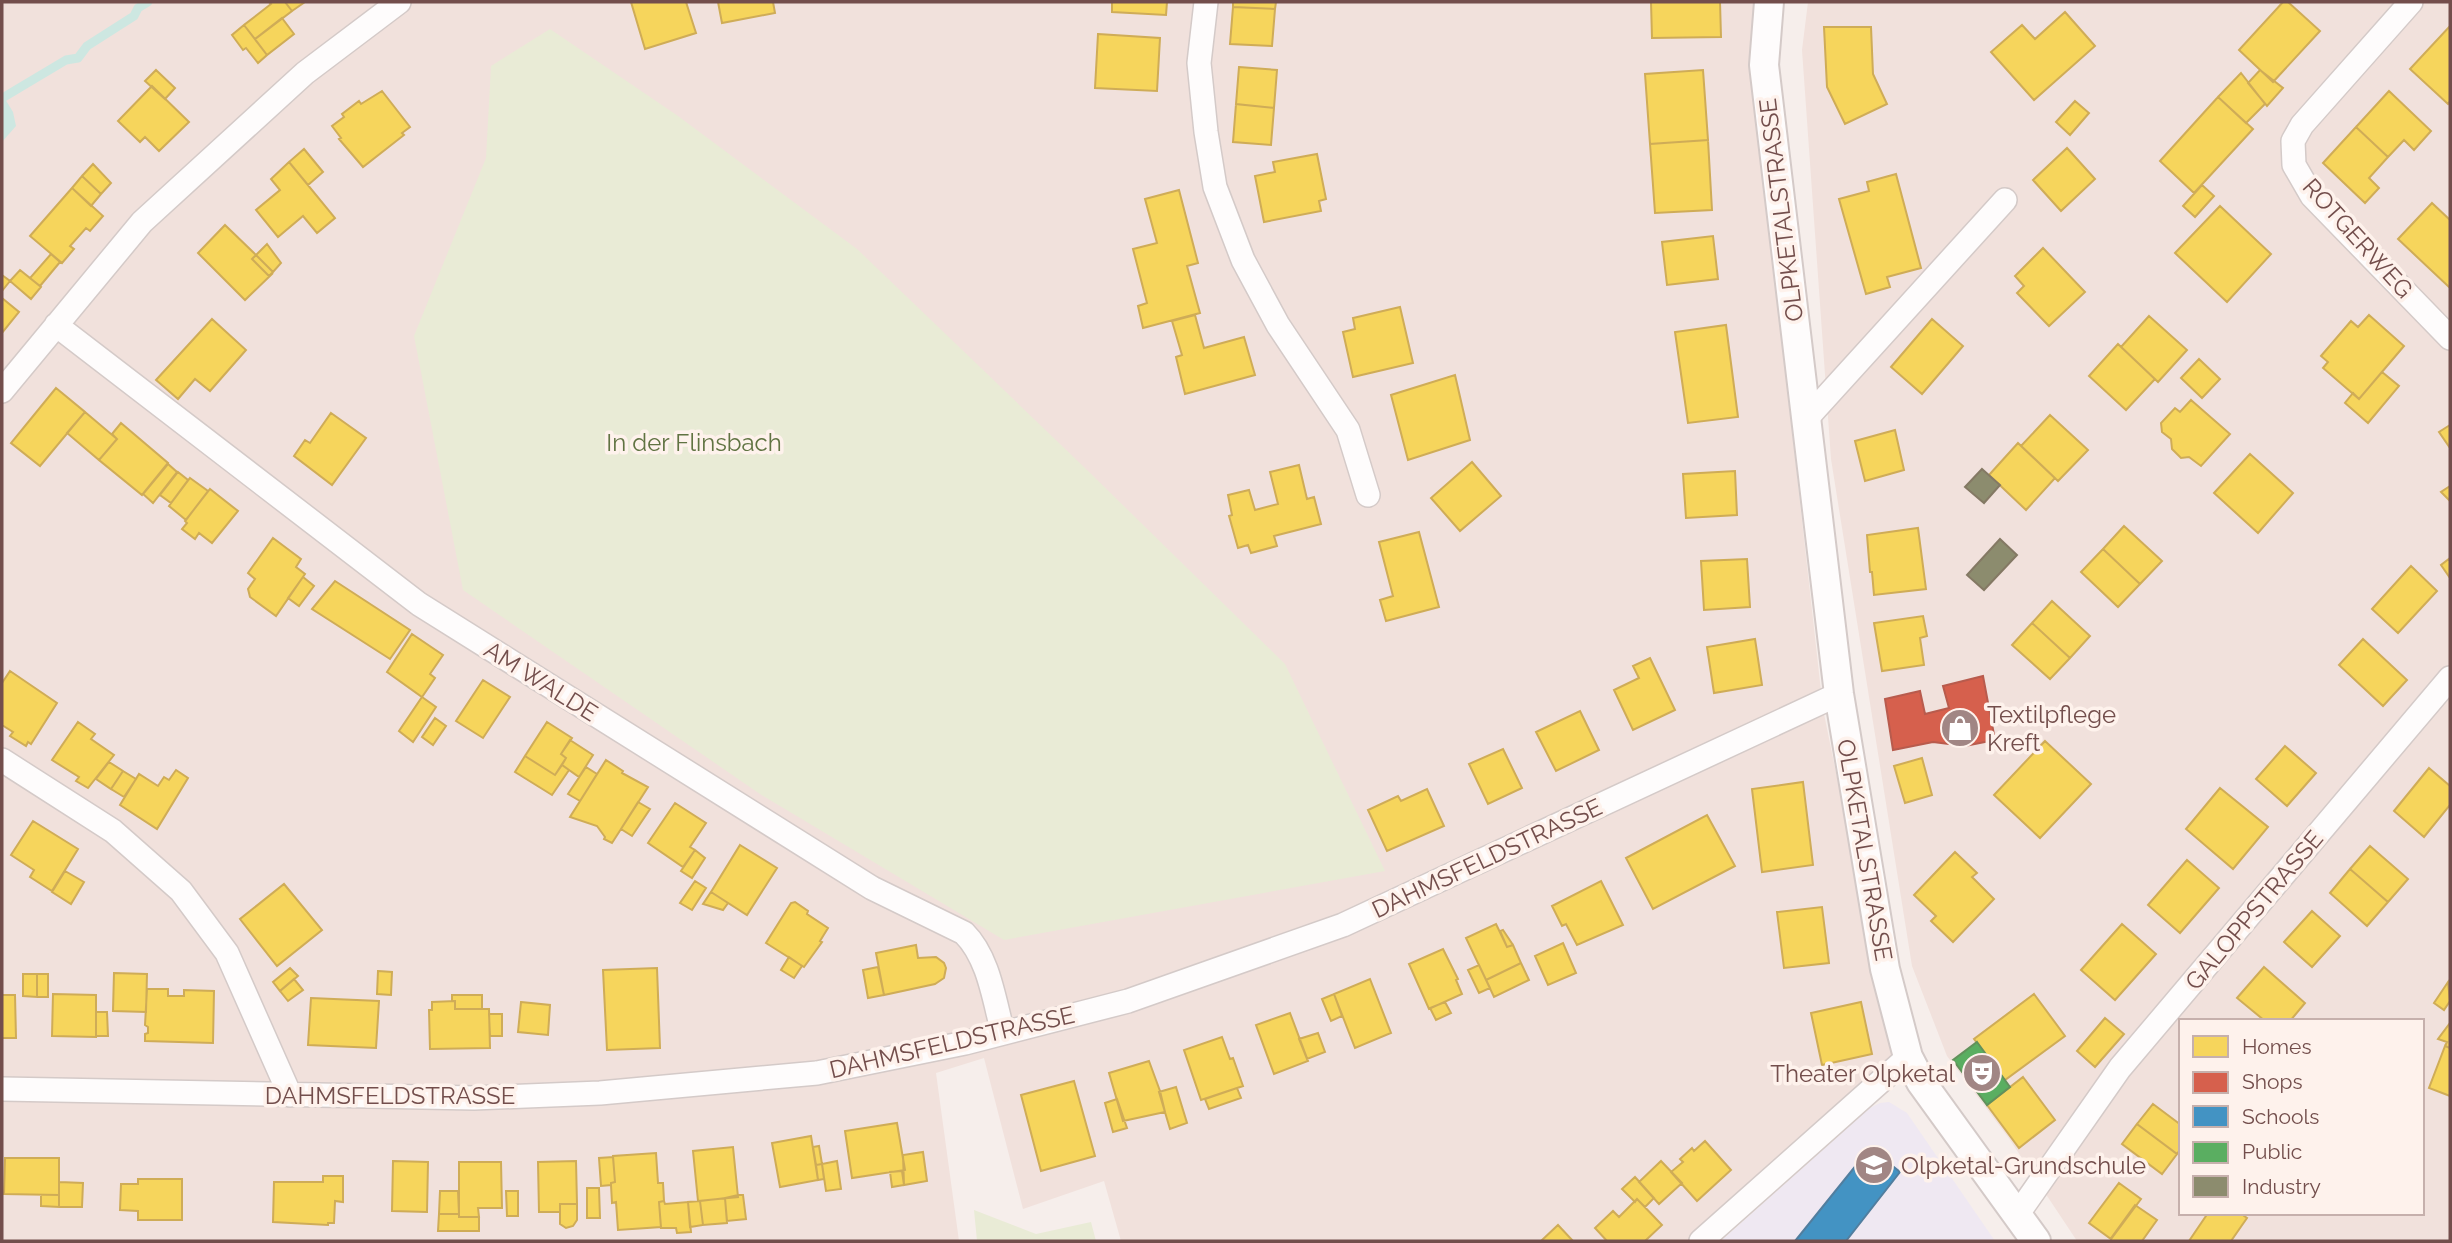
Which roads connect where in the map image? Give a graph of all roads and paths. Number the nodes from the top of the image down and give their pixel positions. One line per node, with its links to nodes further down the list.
1 (399, 2): 6 (street)
2 (1206, 2): 10 (street)
3 (1769, 2): 9 (street, OLPKETALSTRASSE)
4 (2411, 2): 7 (street, ROTGERWEG)
5 (2005, 200): 9 (street)
6 (56, 325): 8 (street); 14 (street, AM WALDE)
7 (2450, 338)
8 (2, 391)
9 (1807, 418): 12 (street, OLPKETALSTRASSE)
10 (1367, 495)
11 (2450, 678): 18 (street, GALOPPSTRASSE)
12 (1839, 694): 14 (street, DAHMSFELDSTRASSE); 15 (street, OLPKETALSTRASSE)
13 (2, 760): 17 (street)
14 (1003, 1033): 17 (street, DAHMSFELDSTRASSE)
15 (1908, 1057): 18 (street, OLPKETALSTRASSE); 19 (street)
16 (2, 1089): 17 (street, DAHMSFELDSTRASSE)
17 (290, 1095)
18 (2017, 1215): 20 (street, OLPKETALSTRASSE)
19 (1701, 1241)
20 (2036, 1241)

